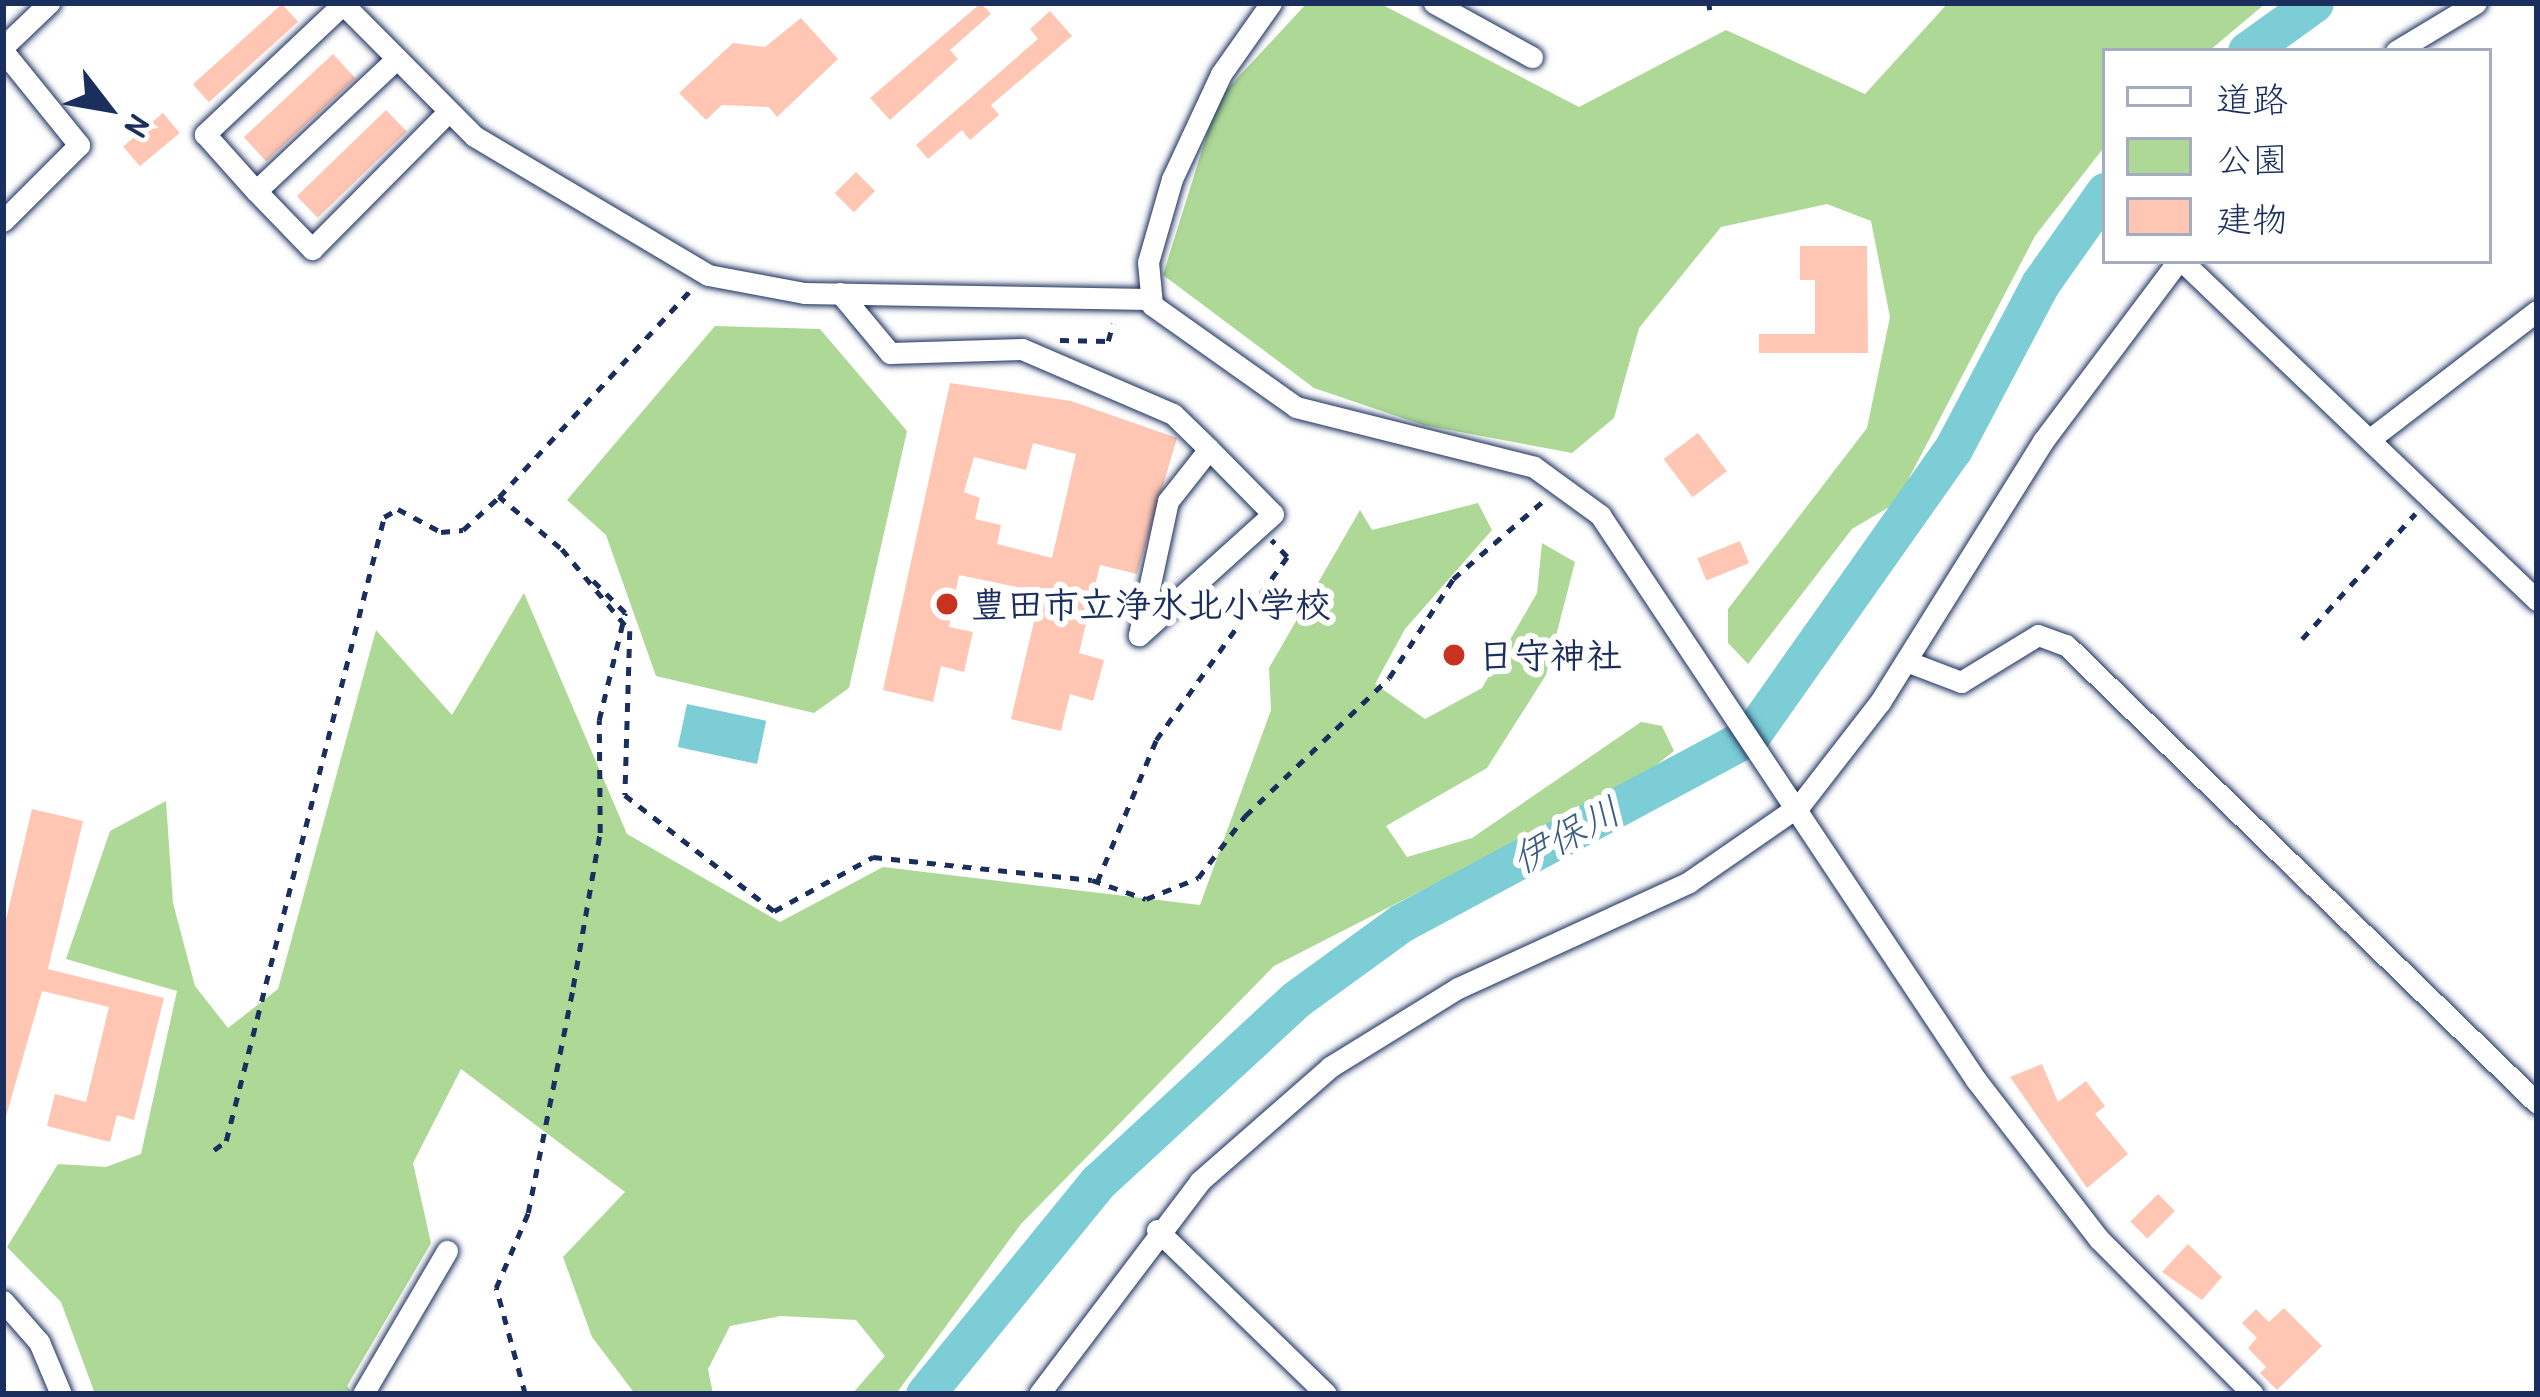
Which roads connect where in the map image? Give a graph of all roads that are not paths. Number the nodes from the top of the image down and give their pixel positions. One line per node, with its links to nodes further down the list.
1 (49, 3): 6 (street)
2 (1271, 3): 16 (street)
3 (1434, 3): 8 (street)
4 (2476, 3): 7 (street)
5 (342, 4): 9 (street); 11 (street)
6 (3, 48): 12 (street)
7 (2401, 48)
8 (1532, 57)
9 (393, 62): 10 (street); 11 (street)
10 (446, 113): 11 (street); 15 (street)
11 (256, 190)
12 (3, 221)
13 (2178, 264): 21 (street)
14 (2183, 264): 18 (street)
15 (839, 293): 16 (street); 19 (street)
16 (1149, 299): 22 (street)
17 (2537, 311): 18 (street)
18 (2370, 440): 20 (street)
19 (1209, 449): 19 (street)
20 (2537, 600)
21 (1906, 661): 22 (street); 23 (street)
22 (1794, 796): 24 (street); 31 (street)
23 (2537, 1103)
24 (1157, 1230): 29 (street); 30 (street)
25 (447, 1251): 28 (street)
26 (3, 1301): 27 (street)
27 (61, 1394)
28 (363, 1394)
29 (1039, 1394)
30 (1326, 1394)
31 (2253, 1394)

